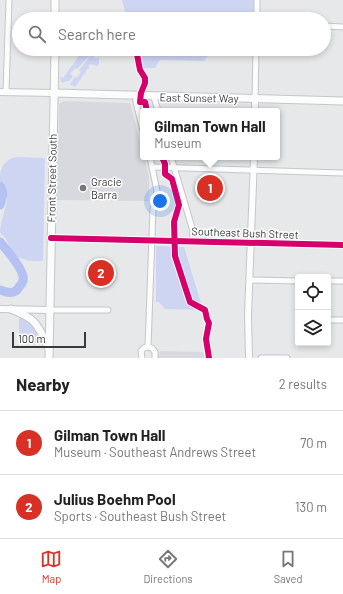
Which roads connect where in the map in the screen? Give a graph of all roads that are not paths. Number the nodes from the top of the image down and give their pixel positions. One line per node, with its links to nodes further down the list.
1 (9, 0): 10 (street)
2 (55, 0): 4 (main road)
3 (257, 0): 5 (street)
4 (55, 12)
5 (257, 12)
6 (331, 26): 7 (street)
7 (343, 27)
8 (55, 56): 11 (main road, Front Street South)
9 (256, 56): 14 (street)
10 (3, 92): 11 (street)
11 (54, 93): 12 (main road, East Sunset Way); 26 (main road, Front Street South)
12 (136, 96): 13 (main road, East Sunset Way); 18 (street)
13 (154, 97): 14 (main road, East Sunset Way); 16 (street)
14 (255, 99): 15 (main road, East Sunset Way); 17 (street)
15 (343, 101)
16 (157, 108)
17 (255, 108)
18 (140, 119)
19 (151, 160): 22 (street)
20 (172, 160): 23 (street)
21 (254, 160): 24 (street)
22 (152, 167): 23 (street); 27 (street)
23 (174, 168): 24 (street); 28 (street)
24 (254, 171): 25 (street); 29 (street)
25 (343, 173)
26 (51, 238): 27 (street, Southeast Bush Street); 37 (main road, Front Street South)
27 (152, 240): 28 (street, Southeast Bush Street); 41 (street)
28 (193, 241): 29 (street, Southeast Bush Street)
29 (251, 243): 30 (street, Southeast Bush Street); 31 (street)
30 (343, 245)
31 (250, 280): 32 (street); 46 (street)
32 (295, 280)
33 (331, 281): 34 (street)
34 (343, 282)
35 (0, 309): 36 (street)
36 (11, 309): 37 (street); 42 (main road)
37 (50, 310): 38 (street); 42 (main road, Front Street South)
38 (108, 310)
39 (331, 320): 40 (street)
40 (343, 320)
41 (148, 347): 44 (street); 45 (street)
42 (49, 349): 43 (main road, Front Street South)
43 (49, 358)
44 (142, 358)
45 (155, 358)
46 (249, 358)
47 (261, 358): 48 (street)
48 (287, 358)

